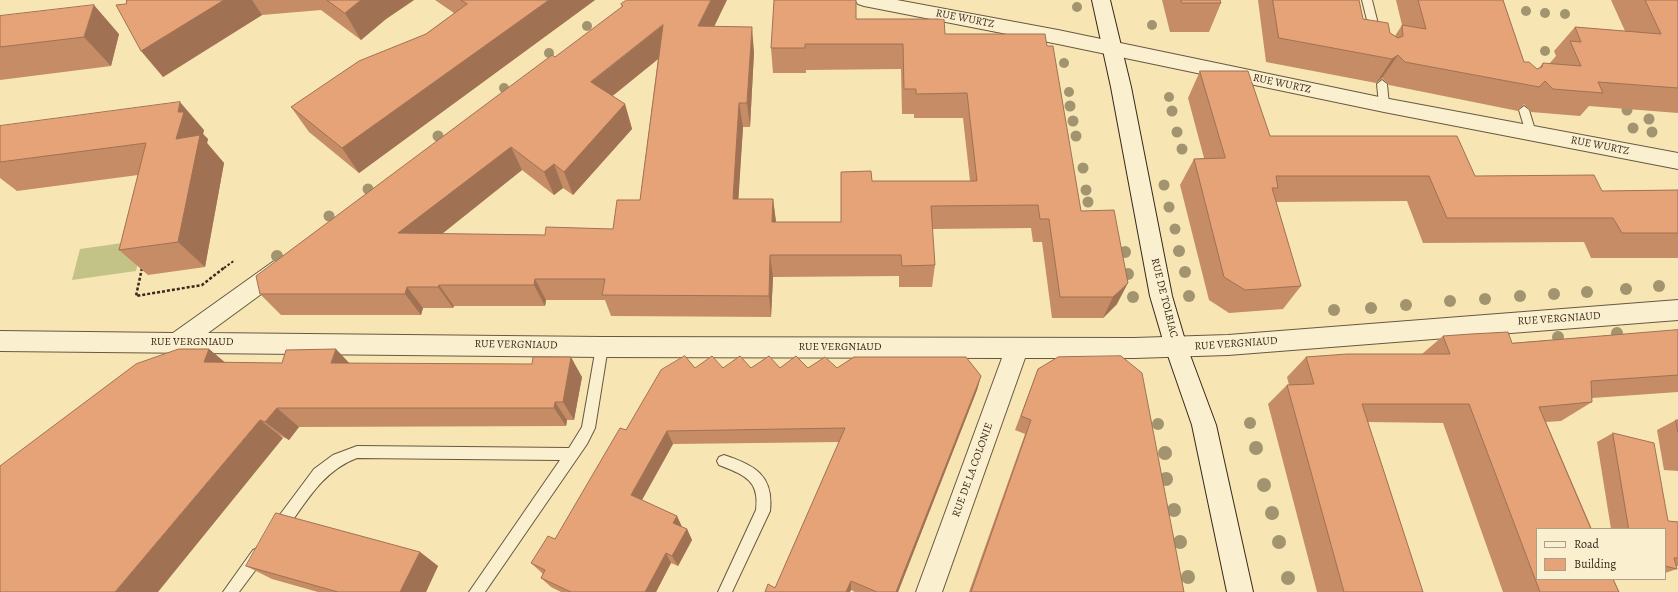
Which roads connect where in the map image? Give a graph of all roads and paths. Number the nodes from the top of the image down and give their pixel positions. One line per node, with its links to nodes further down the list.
1 (864, 0): 4 (street, RUE WURTZ)
2 (1101, 0): 4 (street, RUE DE TOLBIAC)
3 (1367, 0): 5 (lane)
4 (1112, 48): 7 (street, RUE WURTZ); 19 (street, RUE DE TOLBIAC)
5 (1379, 49)
6 (1382, 84): 7 (lane)
7 (1384, 105): 9 (street, RUE WURTZ)
8 (1524, 110): 9 (lane)
9 (1531, 133): 10 (street, RUE WURTZ)
10 (1678, 161)
11 (295, 258): 16 (street)
12 (235, 260): 13 (path)
13 (143, 266)
14 (1678, 310): 19 (street, RUE VERGNIAUD)
15 (0, 341): 16 (street, RUE VERGNIAUD)
16 (177, 342): 17 (street, RUE VERGNIAUD); 20 (street)
17 (602, 347): 18 (street, RUE VERGNIAUD); 21 (lane)
18 (1018, 347): 19 (street, RUE VERGNIAUD); 26 (street, RUE DE LA COLONIE)
19 (1176, 347): 27 (street, RUE DE TOLBIAC)
20 (145, 365)
21 (573, 454): 23 (lane); 24 (lane)
22 (724, 461): 25 (lane)
23 (230, 592)
24 (476, 592)
25 (725, 592)
26 (929, 592)
27 (1240, 592)

